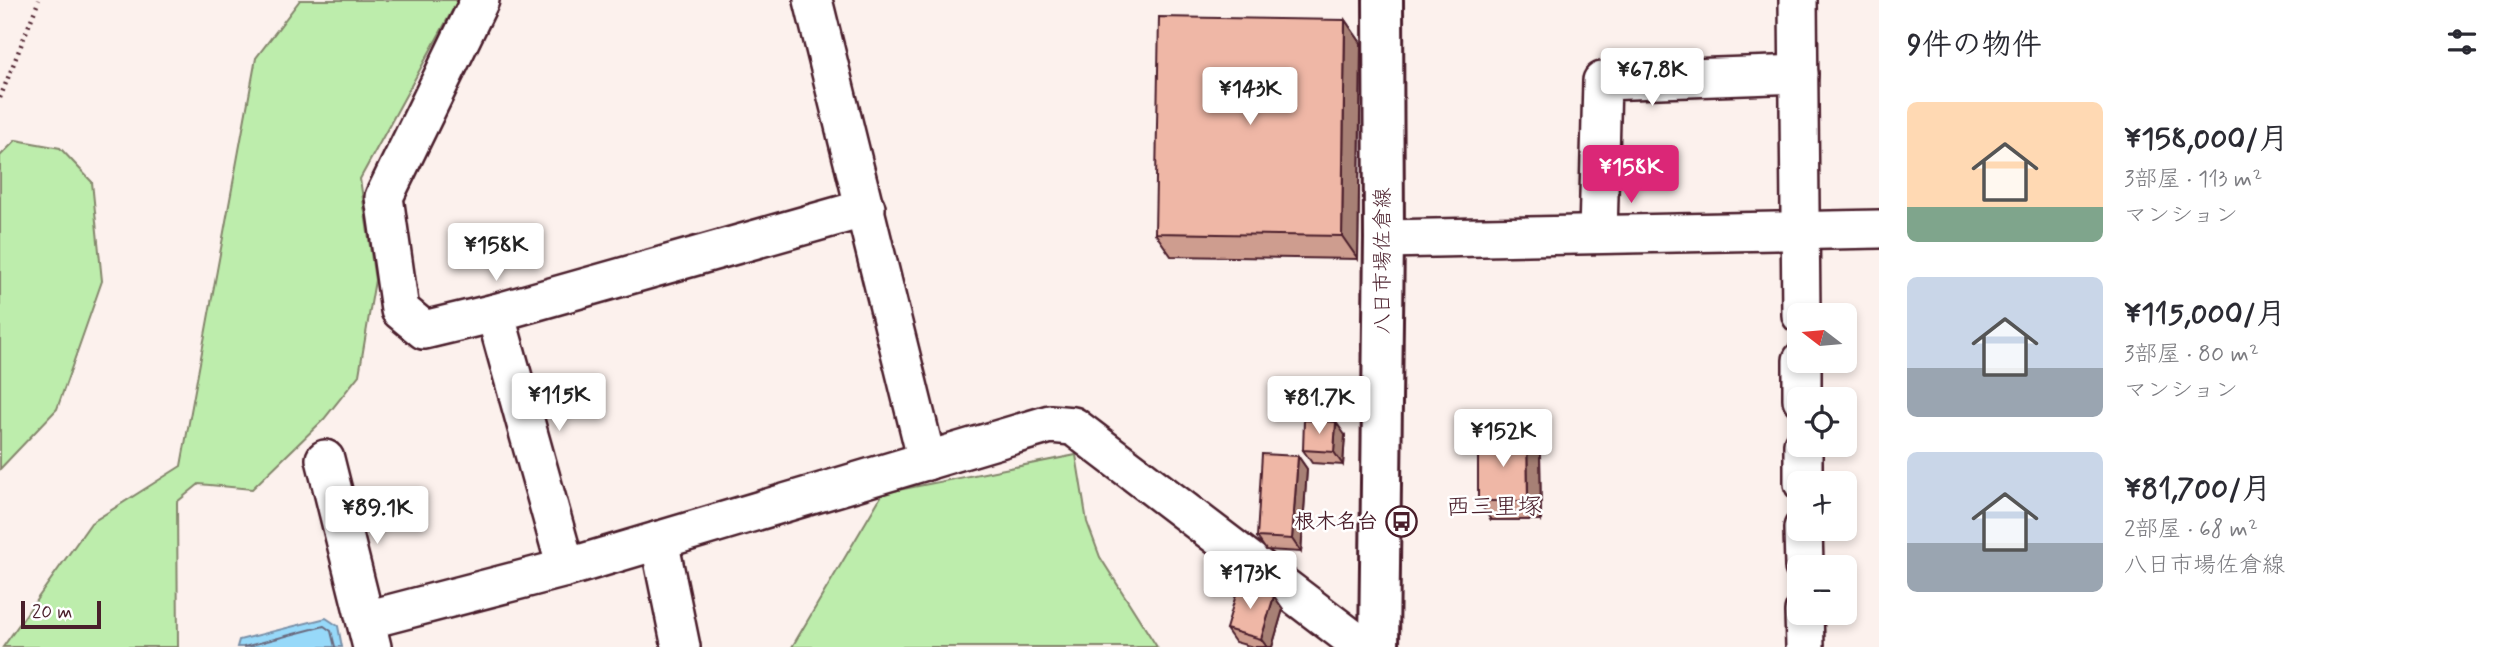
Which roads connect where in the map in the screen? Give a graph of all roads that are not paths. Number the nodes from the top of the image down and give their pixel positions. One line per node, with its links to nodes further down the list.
1 (480, 0): 12 (street)
2 (813, 0): 6 (street)
3 (1383, 0): 10 (main road, 八日市場佐倉線)
4 (1798, 0): 5 (street)
5 (1798, 74): 8 (street); 9 (street)
6 (866, 208): 12 (street); 14 (street)
7 (1879, 229): 8 (street)
8 (1800, 230): 9 (street); 11 (street)
9 (1598, 234): 10 (street)
10 (1384, 239): 21 (main road, 八日市場佐倉線)
11 (1801, 303)
12 (495, 313): 16 (street)
13 (325, 459): 18 (street)
14 (927, 461): 15 (street); 20 (street)
15 (659, 540): 16 (street); 19 (street)
16 (566, 568): 18 (street)
17 (1804, 625): 22 (street)
18 (369, 634)
19 (681, 647)
20 (1363, 647)
21 (1379, 647)
22 (1805, 647)

